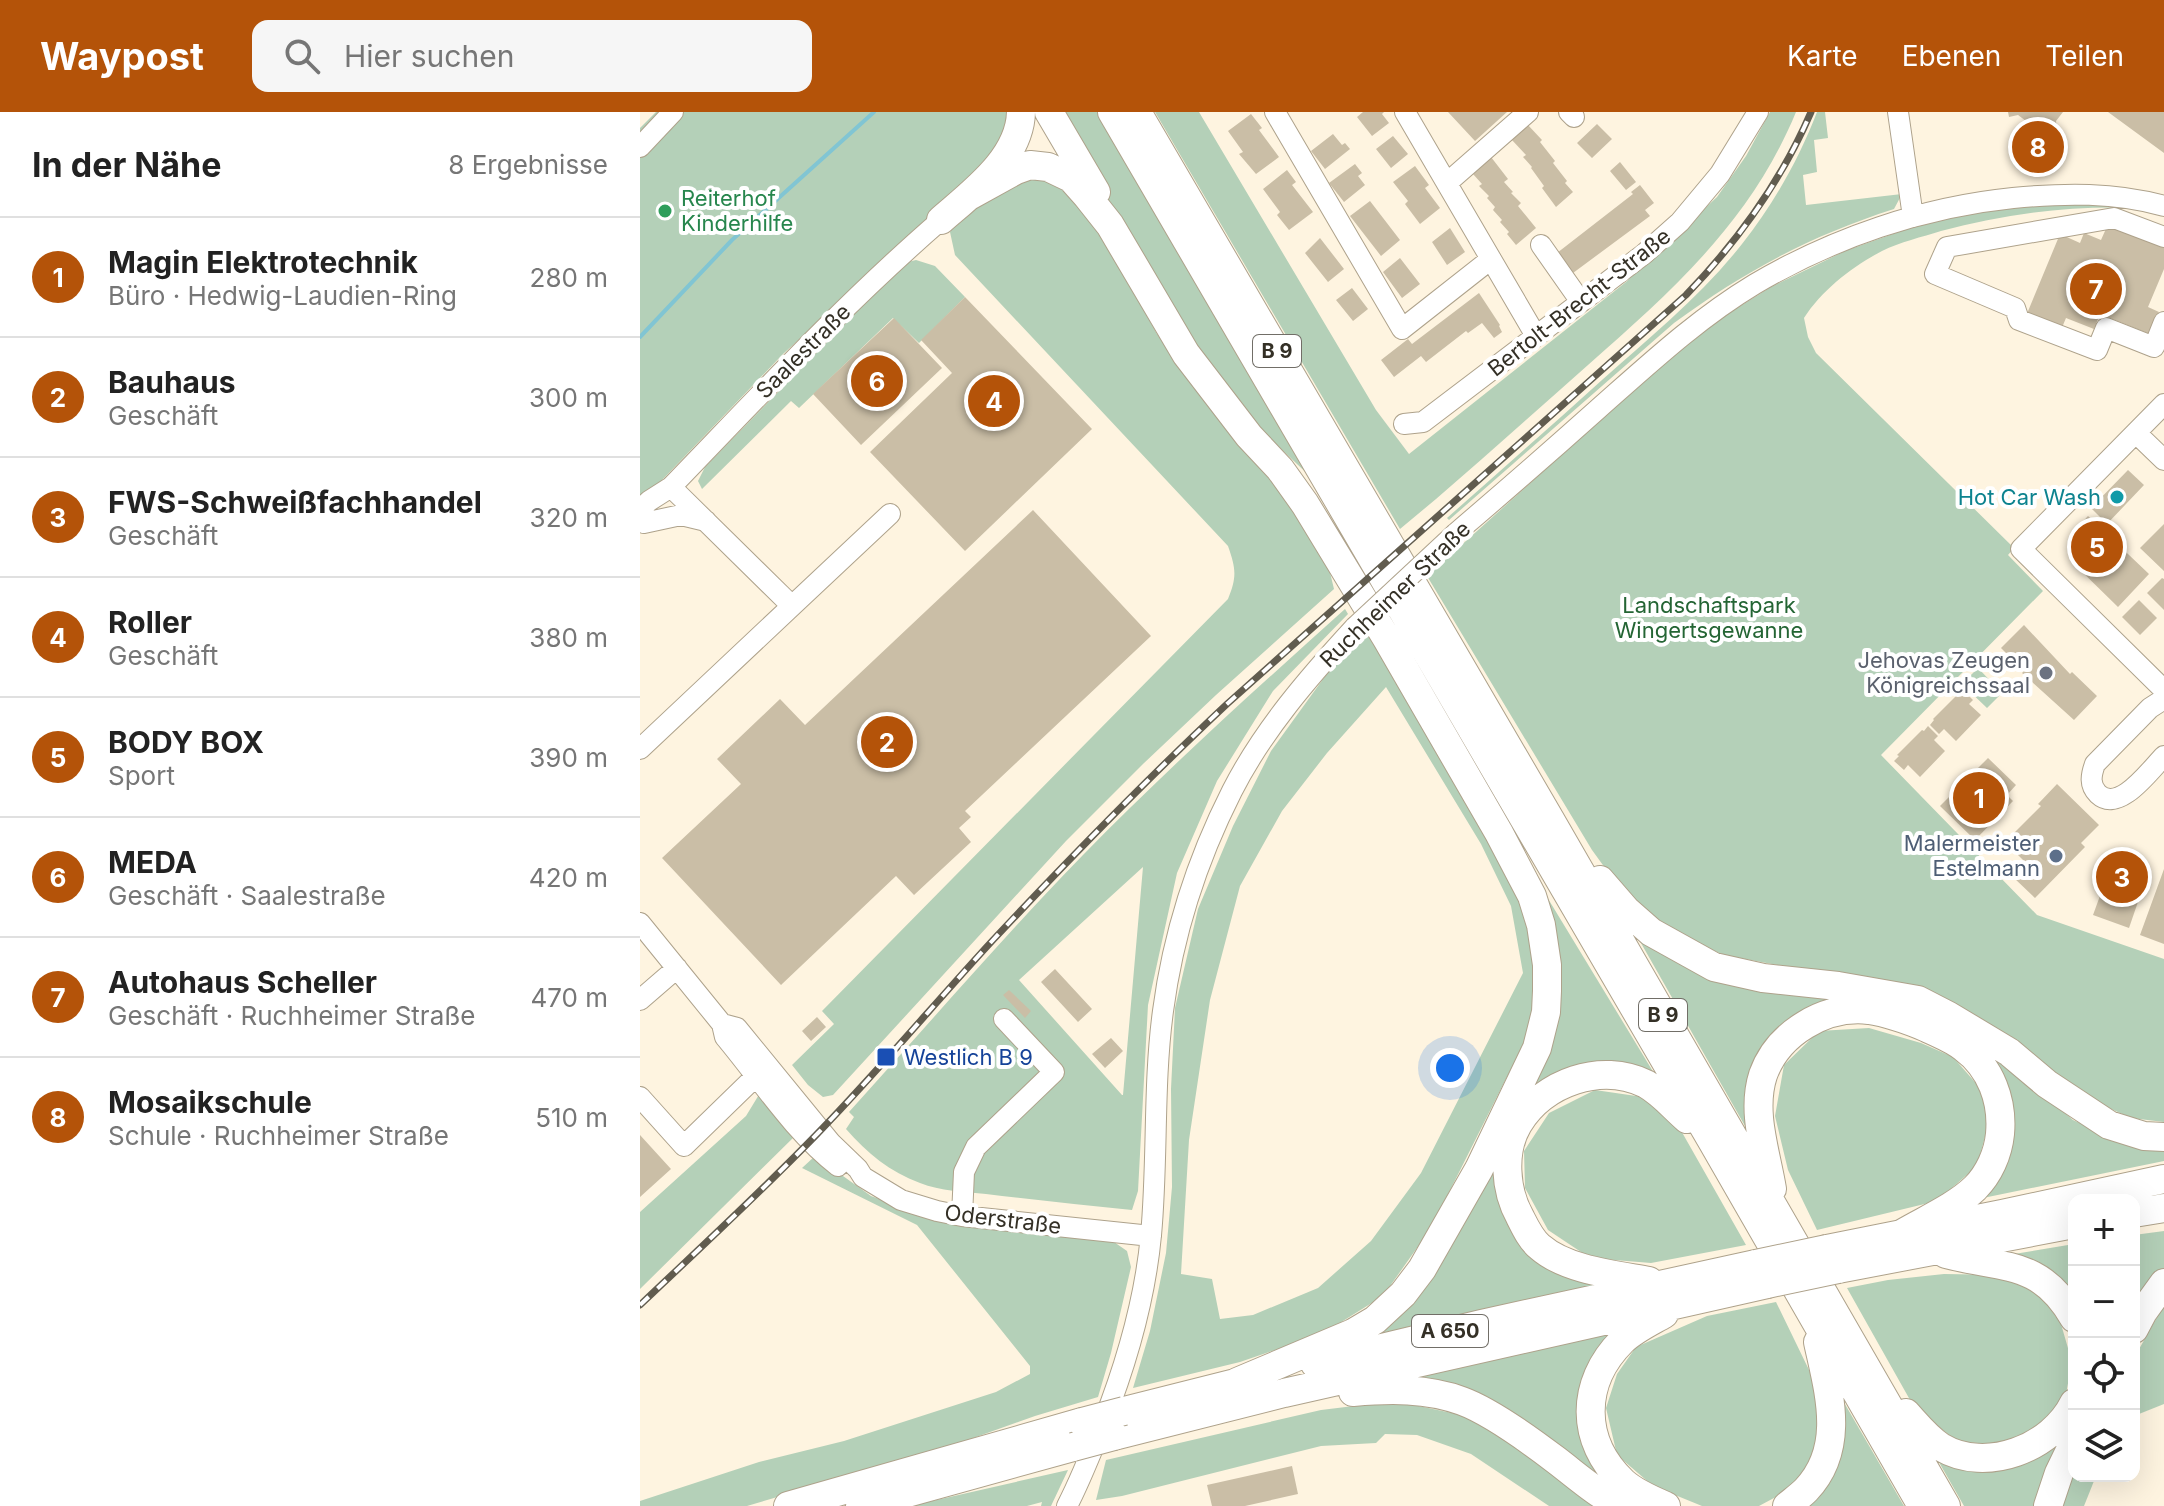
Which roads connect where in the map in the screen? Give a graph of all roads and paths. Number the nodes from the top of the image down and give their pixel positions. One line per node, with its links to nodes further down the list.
1 (673, 112): 11 (street)
2 (1021, 112): 13 (highway)
3 (1049, 112): 17 (highway, B 9)
4 (1112, 112): 33 (highway, B 9)
5 (1137, 112): 39 (highway, B 9)
6 (1275, 112): 20 (street)
7 (1405, 112): 12 (street)
8 (1528, 112): 12 (street)
9 (1758, 112): 21 (street, Bertolt-Brecht-Straße)
10 (1898, 112): 15 (street)
11 (640, 147)
12 (1447, 183): 20 (street)
13 (969, 196): 16 (highway); 17 (highway)
14 (2164, 206): 15 (street, Ruchheimer Straße)
15 (1913, 217): 58 (street, Ruchheimer Straße, bridge)
16 (941, 220): 29 (street, Saalestraße)
17 (1110, 225): 25 (highway, B 9)
18 (2164, 237): 22 (street)
19 (1541, 245): 21 (street)
20 (1491, 259): 23 (street)
21 (1581, 302): 23 (street, Bertolt-Brecht-Straße)
22 (2164, 322)
23 (1536, 336): 26 (street, Bertolt-Brecht-Straße)
24 (2164, 404): 27 (street)
25 (1232, 412): 33 (highway, B 9); 69 (highway)
26 (1404, 424)
27 (2141, 429): 28 (street); 35 (street)
28 (2164, 460)
29 (671, 487): 31 (street, Saalestraße); 32 (street)
30 (890, 514): 34 (street)
31 (641, 520): 32 (street)
32 (706, 521): 34 (street)
33 (1370, 553): 49 (highway, B 9)
34 (792, 606): 37 (street)
35 (2164, 690)
36 (2164, 699): 38 (street)
37 (640, 749)
38 (2164, 756)
39 (1551, 821): 48 (highway); 52 (highway, B 9)
40 (640, 923): 41 (street, Oderstraße)
41 (647, 947): 42 (street, Oderstraße)
42 (677, 968): 43 (street); 45 (street, Oderstraße)
43 (640, 1000)
44 (1004, 1019): 55 (street)
45 (722, 1024): 46 (street, Oderstraße); 50 (street, Oderstraße)
46 (756, 1076): 47 (street); 50 (street, Oderstraße)
47 (640, 1097)
48 (2164, 1137)
49 (1712, 1141): 62 (highway); 66 (highway, B 9)
50 (863, 1177): 55 (street, Oderstraße)
51 (2164, 1179): 57 (highway, A 650)
52 (1775, 1208): 57 (highway); 68 (highway, B 9)
53 (2164, 1208): 54 (highway)
54 (2140, 1212)
55 (962, 1216): 58 (street, Oderstraße)
56 (2068, 1225): 59 (highway, A 650)
57 (1903, 1233): 60 (highway, A 650)
58 (1151, 1236): 77 (street, Ruchheimer Straße)
59 (1929, 1250): 60 (highway, A 650); 65 (highway)
60 (1832, 1259): 61 (highway, A 650, bridge)
61 (1761, 1274): 62 (highway, A 650); 64 (highway, A 650)
62 (1664, 1283): 69 (highway, A 650)
63 (2164, 1283): 67 (highway)
64 (1688, 1301): 70 (highway, A 650); 79 (highway)
65 (2068, 1308)
66 (1811, 1314): 80 (highway); 81 (highway, B 9)
67 (2140, 1318)
68 (1870, 1374): 71 (highway); 82 (highway, B 9)
69 (1237, 1382): 72 (highway, A 650)
70 (1284, 1393): 72 (highway, A 650); 78 (highway)
71 (2070, 1410)
72 (1119, 1424): 73 (highway, A 650, bridge)
73 (1078, 1434): 75 (highway, A 650); 76 (highway, A 650)
74 (2068, 1454): 83 (highway)
75 (788, 1506)
76 (860, 1506)
77 (1067, 1506)
78 (1621, 1506)
79 (1666, 1506)
80 (1787, 1506)
81 (1922, 1506)
82 (1946, 1506)
83 (2048, 1506)

